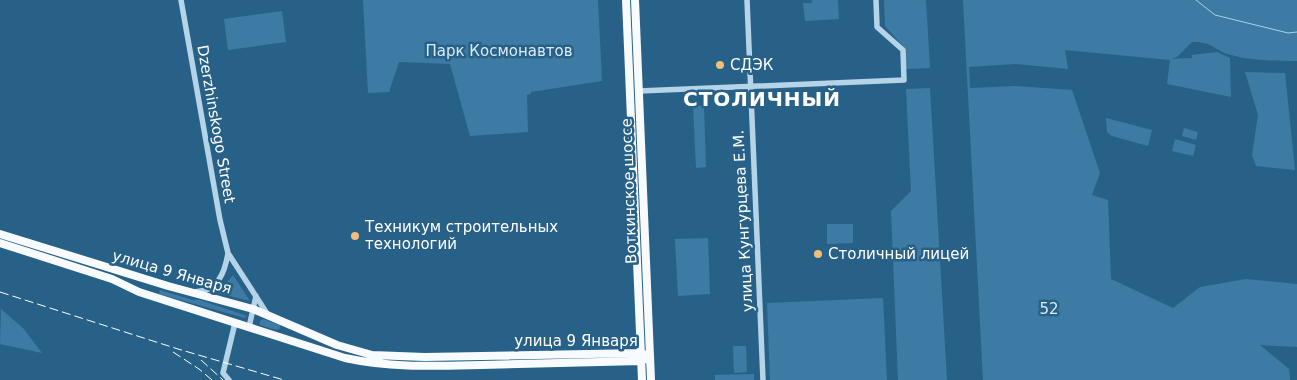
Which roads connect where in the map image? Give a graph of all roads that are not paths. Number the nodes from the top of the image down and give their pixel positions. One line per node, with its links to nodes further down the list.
1 (181, 0): 10 (street, Dzerzhinskogo Street)
2 (626, 0): 20 (main road, Воткинское шоссе)
3 (635, 0): 7 (main road, Воткинское шоссе)
4 (747, 0): 6 (street, улица Кунгурцева Е.М.)
5 (876, 0): 6 (street)
6 (751, 87): 7 (street); 26 (street, улица Кунгурцева Е.М.)
7 (639, 91): 21 (main road, Воткинское шоссе)
8 (0, 234): 11 (main road, улица 9 Января)
9 (0, 242): 13 (main road, улица 9 Января)
10 (228, 253): 12 (street, Dzerzhinskogo Street); 14 (street, Dzerzhinskogo Street)
11 (155, 282): 12 (main road, улица 9 Января); 13 (main road)
12 (192, 292): 15 (main road, улица 9 Января)
13 (151, 296): 17 (main road, улица 9 Января)
14 (256, 296): 15 (street); 16 (street, Dzerzhinskogo Street)
15 (253, 309): 16 (main road, улица 9 Января); 18 (street)
16 (268, 315): 19 (main road, улица 9 Января)
17 (235, 323): 18 (main road, улица 9 Января); 23 (street)
18 (249, 327): 22 (main road, улица 9 Января)
19 (440, 357): 20 (main road, улица 9 Января); 22 (main road)
20 (641, 357): 21 (main road, улица 9 Января); 22 (main road, улица 9 Января); 24 (main road, Воткинское шоссе)
21 (650, 357): 25 (main road, Воткинское шоссе)
22 (439, 366)
23 (229, 380)
24 (642, 380)
25 (651, 380)
26 (763, 380)

